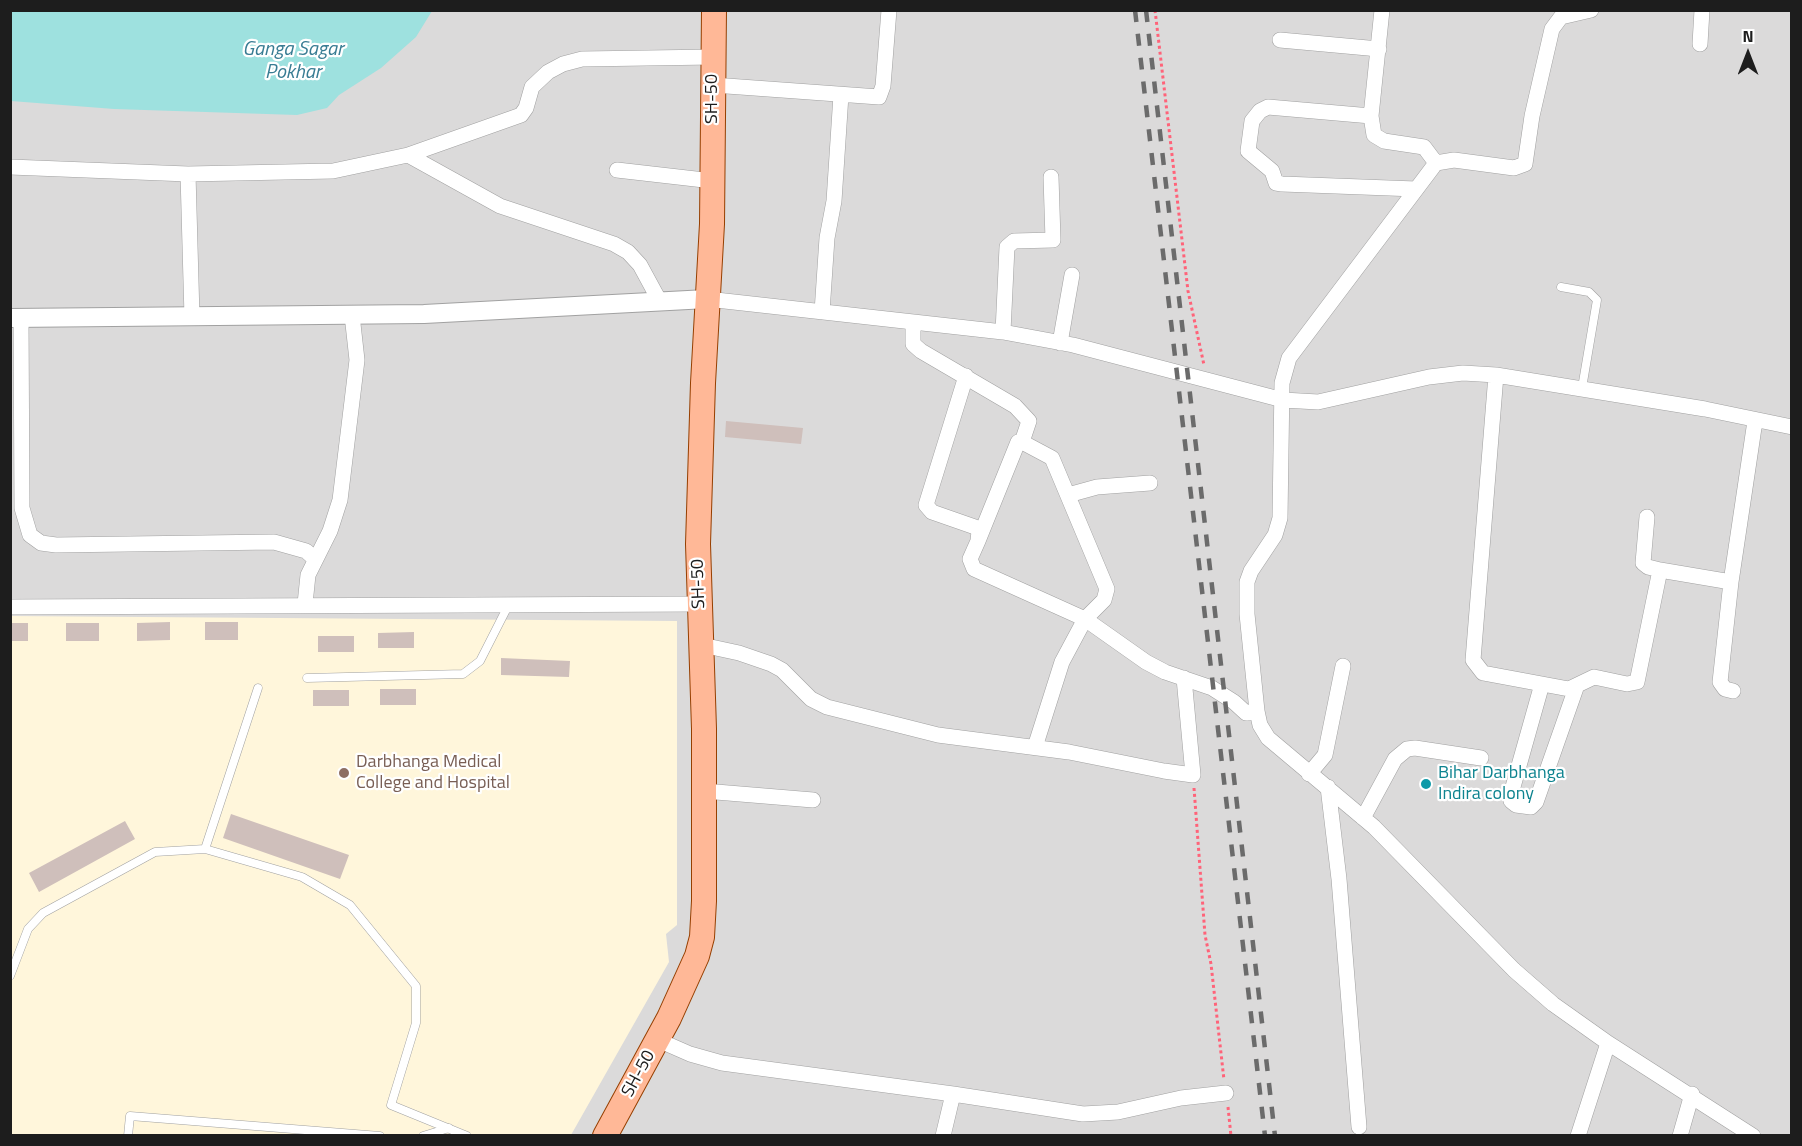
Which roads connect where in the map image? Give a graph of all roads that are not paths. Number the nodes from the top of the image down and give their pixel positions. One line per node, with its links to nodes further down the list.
1 (714, 10): 9 (main road, SH-50)
2 (889, 10): 11 (street)
3 (1382, 10): 8 (street)
4 (1591, 10): 14 (street)
5 (1702, 10): 7 (street)
6 (1280, 40): 8 (street)
7 (1700, 45)
8 (1378, 49): 12 (street)
9 (713, 57): 10 (main road, SH-50); 13 (street)
10 (713, 85): 11 (street); 19 (main road, SH-50)
11 (841, 95): 25 (street)
12 (1371, 116): 14 (street); 20 (street)
13 (408, 156): 17 (street); 24 (street)
14 (1436, 164): 20 (street)
15 (10, 167): 17 (street)
16 (617, 170): 19 (street)
17 (188, 174): 27 (street)
18 (1051, 177): 30 (street)
19 (713, 182): 23 (main road, SH-50)
20 (1416, 189): 35 (street)
21 (1072, 275): 31 (street)
22 (1561, 287): 34 (lane)
23 (707, 299): 24 (street); 25 (street); 48 (main road, SH-50)
24 (659, 300): 26 (street)
25 (822, 312): 29 (street)
26 (352, 315): 27 (street); 43 (street)
27 (192, 317): 28 (street)
28 (16, 318): 43 (street)
29 (913, 322): 30 (street); 33 (street)
30 (1003, 332): 31 (street)
31 (1060, 342): 35 (street)
32 (1496, 375): 34 (street); 35 (street); 55 (street)
33 (966, 376): 40 (street); 42 (street)
34 (1582, 388): 36 (street)
35 (1283, 400): 59 (street)
36 (1755, 421): 37 (street); 45 (street)
37 (1791, 428)
38 (1018, 442): 42 (street)
39 (1150, 483): 40 (street)
40 (1068, 495): 50 (street)
41 (1647, 517): 44 (street)
42 (978, 541): 50 (street)
43 (314, 558): 46 (street)
44 (1660, 570): 45 (street); 57 (street)
45 (1731, 582): 58 (street)
46 (305, 604): 47 (street); 49 (street)
47 (508, 604): 48 (street); 53 (lane)
48 (700, 604): 51 (main road, SH-50)
49 (10, 608)
50 (1085, 619): 54 (street); 60 (street)
51 (702, 645): 60 (street); 64 (main road, SH-50)
52 (1343, 666): 62 (street)
53 (307, 678)
54 (1184, 678): 59 (street); 60 (street)
55 (1542, 684): 57 (street); 57 (street)
56 (258, 688): 67 (lane)
57 (1576, 688)
58 (1733, 691)
59 (1257, 711): 62 (street)
60 (1035, 747)
61 (1481, 758): 66 (street)
62 (1309, 774): 63 (street)
63 (1328, 788): 66 (street); 74 (street)
64 (704, 791): 65 (street); 69 (main road, SH-50)
65 (813, 800)
66 (1363, 818): 70 (street)
67 (205, 849): 68 (lane); 75 (lane)
68 (10, 976)
69 (658, 1040): 72 (street); 80 (main road, SH-50)
70 (1608, 1043): 73 (street); 82 (street)
71 (1226, 1093): 72 (street)
72 (953, 1094): 81 (street)
73 (1692, 1094): 83 (street); 84 (street)
74 (1359, 1126)
75 (449, 1128): 78 (lane); 79 (lane)
76 (128, 1136): 77 (lane)
77 (380, 1136)
78 (423, 1136)
79 (466, 1136)
80 (605, 1136)
81 (943, 1136)
82 (1578, 1136)
83 (1680, 1136)
84 (1753, 1136)

